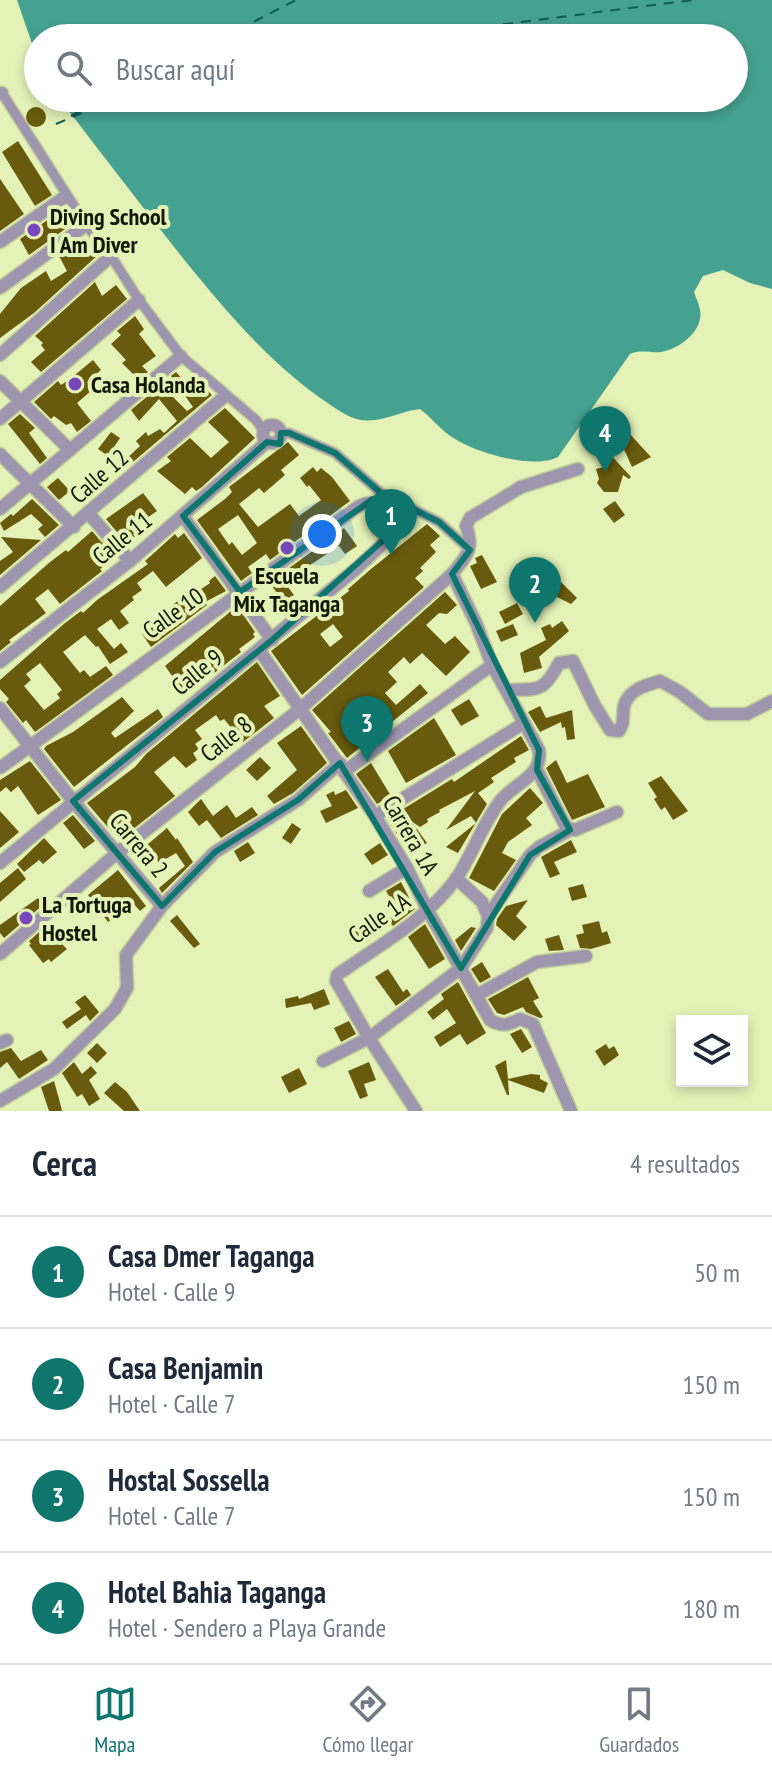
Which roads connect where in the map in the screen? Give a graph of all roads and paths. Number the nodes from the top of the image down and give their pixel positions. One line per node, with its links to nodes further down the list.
1 (1, 94): 2 (street)
2 (66, 196): 3 (street); 4 (street)
3 (86, 225): 5 (street); 6 (street)
4 (0, 242)
5 (111, 256): 7 (street); 8 (street)
6 (0, 288)
7 (139, 300): 9 (street); 12 (street)
8 (0, 355)
9 (181, 356): 11 (street); 16 (street)
10 (0, 381): 12 (street)
11 (225, 396): 15 (street); 22 (street, Calle 12)
12 (20, 401): 13 (street); 16 (street)
13 (0, 419)
14 (281, 433): 15 (street, Calle 11); 25 (street)
15 (265, 436): 23 (street, Calle 11)
16 (70, 450): 19 (street)
17 (0, 454): 19 (street)
18 (578, 469): 25 (street)
19 (31, 483): 21 (street); 24 (street)
20 (376, 502): 29 (street, Calle 10); 30 (street, Calle 9)
21 (0, 509)
22 (89, 514): 24 (street, Calle 12); 26 (street)
23 (183, 516): 26 (street, Calle 11); 29 (street)
24 (74, 527): 28 (street, Calle 12)
25 (470, 550): 27 (street, Calle 8)
26 (130, 561): 32 (street, Calle 11)
27 (452, 574): 33 (street); 37 (street, Calle 8)
28 (0, 587)
29 (240, 592): 30 (street); 39 (street, Calle 10)
30 (272, 640): 31 (street, Calle 9)
31 (259, 650): 37 (street, Carrera 1A); 43 (street, Calle 9)
32 (0, 662)
33 (492, 665): 34 (street); 41 (street, Carrera 2)
34 (507, 690): 35 (street); 38 (street)
35 (772, 701)
36 (0, 708): 39 (street, Carrera 2)
37 (300, 709): 41 (street, Carrera 1A); 47 (street, Calle 8)
38 (524, 723): 40 (street); 45 (street)
39 (30, 746): 42 (street, Calle 10); 43 (street, Carrera 2)
40 (539, 765): 46 (street); 50 (street, Calle 1A)
41 (343, 767): 45 (street, Carrera 1A); 52 (street, Carrera 2)
42 (0, 768)
43 (73, 801): 47 (street, Carrera 2); 48 (street, Calle 9)
44 (617, 812): 46 (street)
45 (375, 816): 49 (street, Carrera 1A)
46 (570, 830): 54 (street)
47 (117, 853): 52 (street, Carrera 2); 55 (street, Calle 8)
48 (0, 863)
49 (407, 868): 51 (street); 53 (street, Carrera 1A)
50 (456, 878): 53 (street, Calle 1A); 54 (street)
51 (369, 891)
52 (162, 906): 61 (street)
53 (428, 911): 57 (street, Carrera 1A); 59 (street, Calle 1A)
54 (488, 916): 57 (street)
55 (0, 954)
56 (586, 956): 58 (street)
57 (461, 968): 58 (street, Carrera 1A); 59 (street)
58 (477, 995): 63 (street, Carrera 1A)
59 (369, 1038): 60 (street); 62 (street)
60 (323, 1061)
61 (0, 1101)
62 (416, 1111)
63 (571, 1111)

